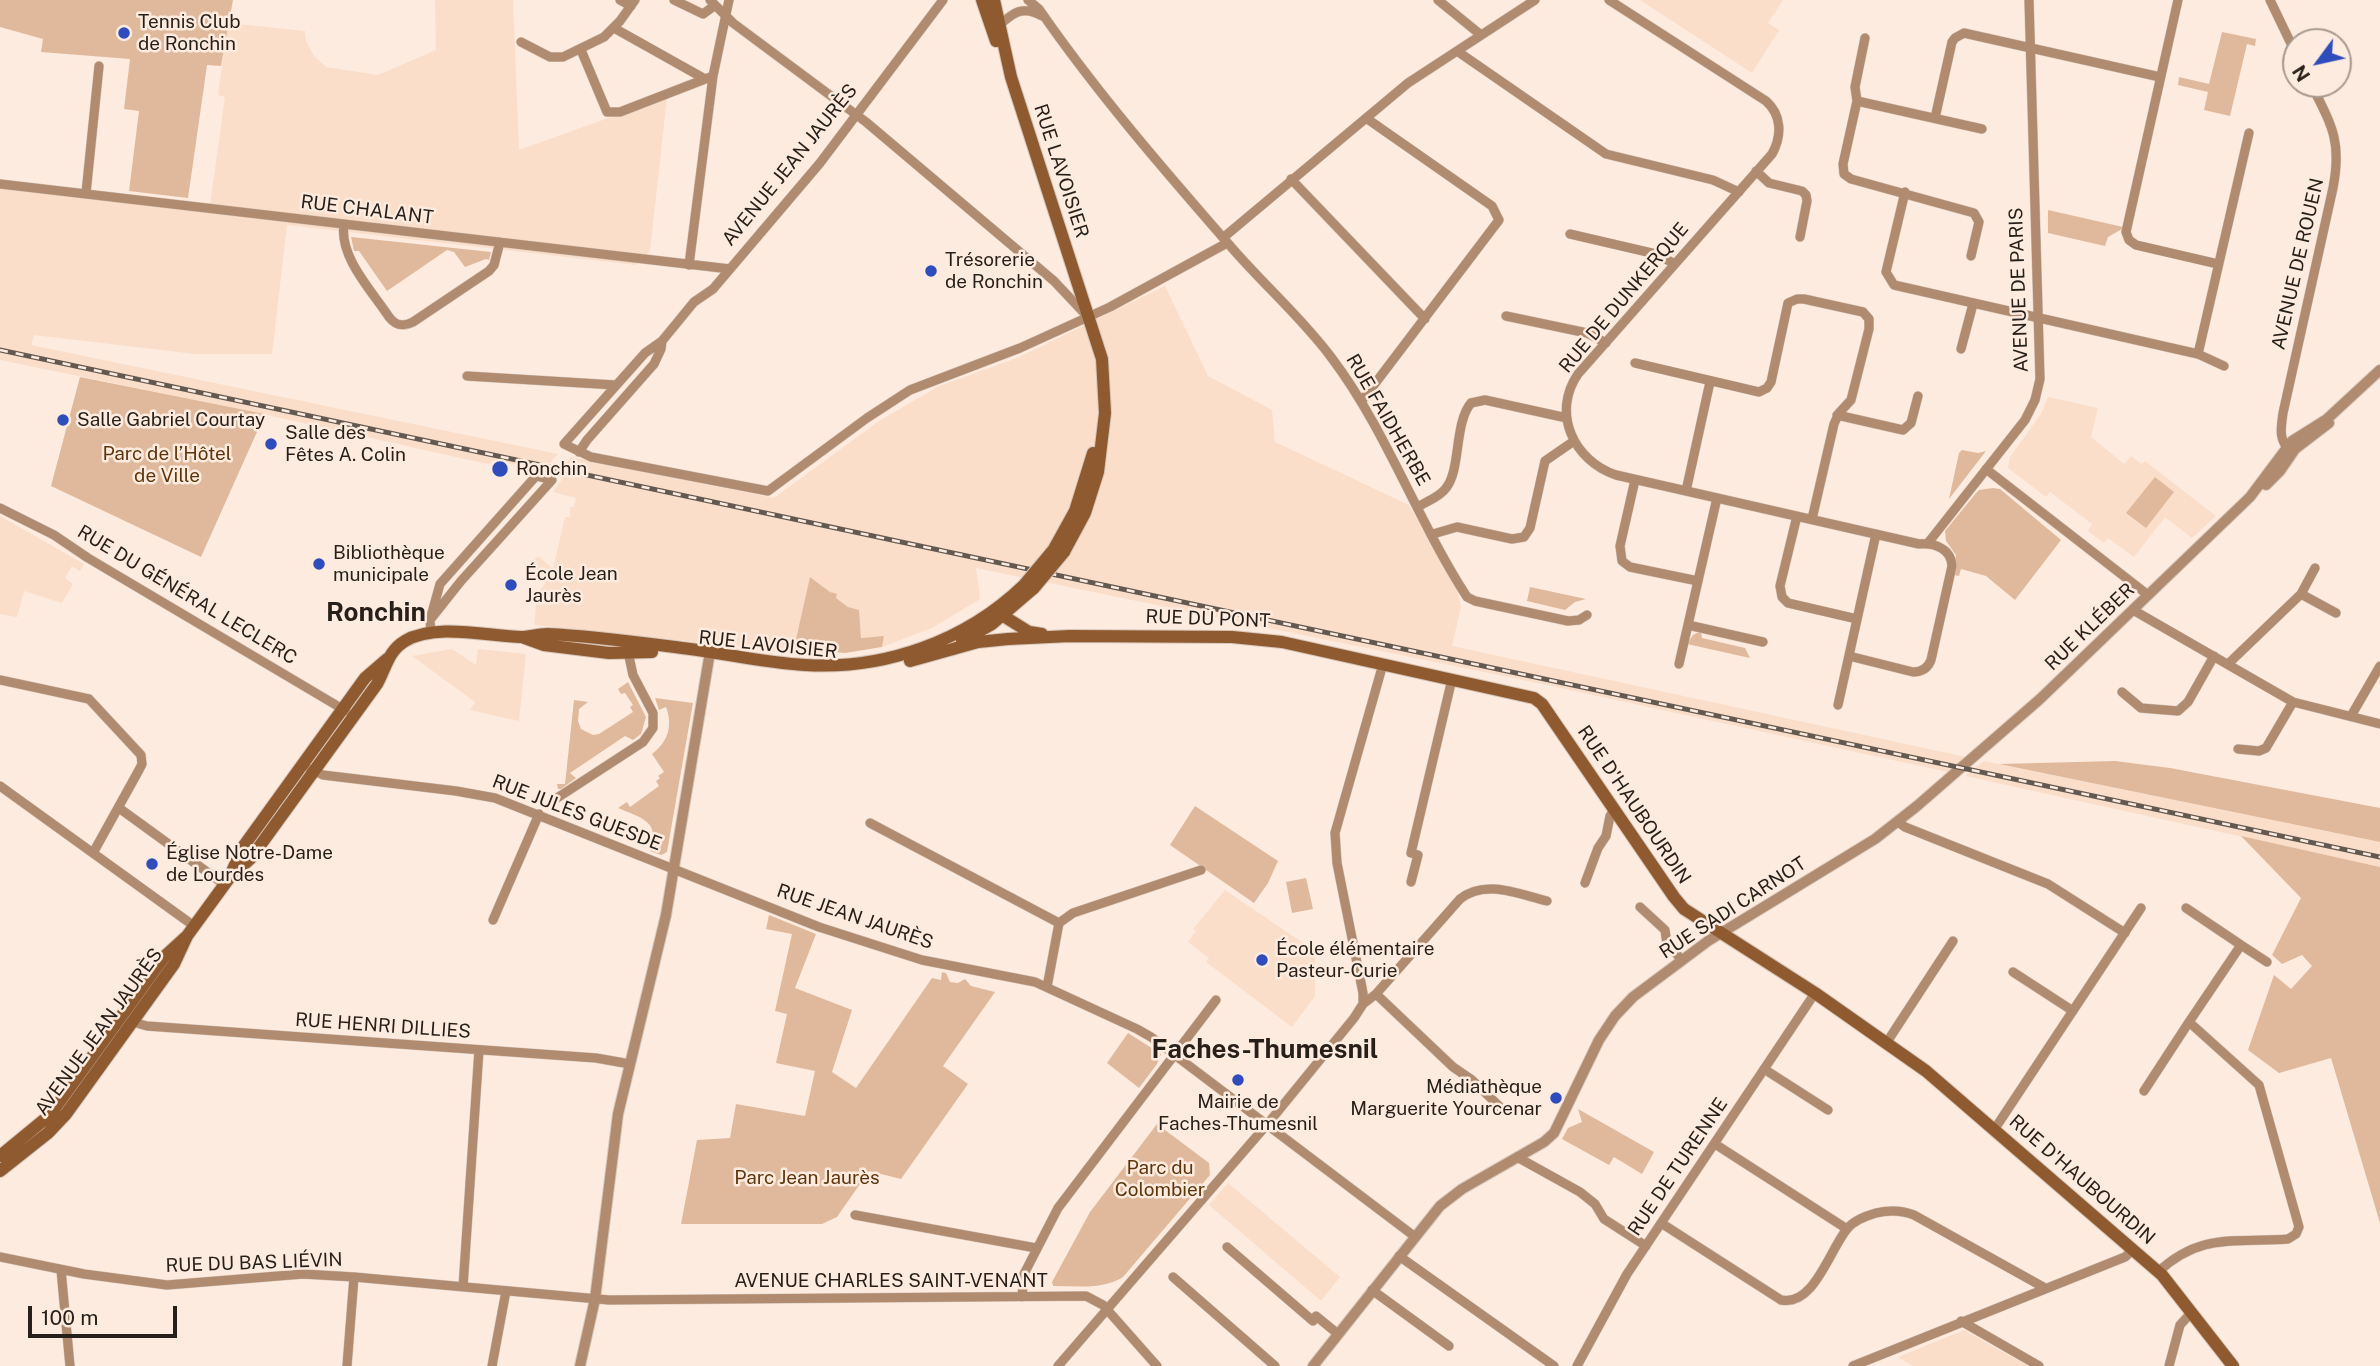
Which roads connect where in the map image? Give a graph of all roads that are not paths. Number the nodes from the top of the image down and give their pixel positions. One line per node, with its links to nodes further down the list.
1 (620, 0): 15 (street)
2 (674, 0): 16 (street)
3 (729, 0): 17 (street)
4 (982, 0): 21 (main road, RUE LAVOISIER)
5 (988, 0): 21 (street, RUE LAVOISIER)
6 (994, 0): 21 (main road, RUE LAVOISIER)
7 (1028, 0): 18 (street, RUE FAIDHERBE)
8 (1438, 0): 22 (street)
9 (1535, 0): 22 (street)
10 (1609, 0): 38 (street, RUE DE DUNKERQUE)
11 (2029, 0): 25 (street, AVENUE DE PARIS)
12 (2178, 0): 29 (street)
13 (2270, 0): 20 (street)
14 (940, 2): 33 (street, AVENUE JEAN JAURÈS)
15 (633, 3): 19 (street)
16 (712, 3): 17 (street)
17 (724, 17): 30 (street); 33 (street)
18 (1046, 19): 21 (street); 47 (street, RUE FAIDHERBE)
19 (614, 28): 26 (street); 30 (street)
20 (2283, 28)
21 (997, 29): 56 (main road, RUE LAVOISIER)
22 (1481, 35): 27 (street)
23 (1865, 38): 32 (street)
24 (521, 42): 26 (street)
25 (2030, 48): 29 (street); 35 (street); 58 (street, AVENUE DE PARIS)
26 (581, 50): 30 (street)
27 (1457, 51): 34 (street); 41 (street)
28 (99, 66): 43 (street)
29 (2160, 77): 51 (street)
30 (709, 78): 52 (street)
31 (2318, 98): 74 (street, AVENUE DE ROUEN)
32 (1857, 101): 35 (street); 42 (street)
33 (857, 114): 53 (street, AVENUE JEAN JAURÈS); 56 (street)
34 (1366, 118): 39 (street); 57 (street)
35 (1935, 118): 36 (street)
36 (1982, 129)
37 (2249, 133): 51 (street)
38 (1756, 171): 41 (street, RUE DE DUNKERQUE); 46 (street)
39 (1291, 179): 47 (street); 57 (street)
40 (0, 184): 43 (street, RUE CHALANT)
41 (1739, 192): 50 (street, RUE DE DUNKERQUE)
42 (1905, 192): 49 (street); 54 (street)
43 (86, 193): 44 (street, RUE CHALANT)
44 (344, 225): 48 (street, RUE CHALANT); 48 (street)
45 (1570, 234): 50 (street)
46 (1800, 237)
47 (1226, 240): 56 (street); 70 (street, RUE FAIDHERBE)
48 (500, 242): 52 (street, RUE CHALANT)
49 (1971, 256)
50 (1675, 264): 60 (street, RUE DE DUNKERQUE)
51 (2218, 264): 62 (street)
52 (689, 265): 53 (street, RUE CHALANT)
53 (730, 270): 59 (street, AVENUE JEAN JAURÈS)
54 (1973, 304): 58 (street); 61 (street)
55 (1506, 316): 60 (street)
56 (1087, 317): 75 (street); 87 (main road, RUE LAVOISIER); 87 (main road, RUE LAVOISIER)
57 (1425, 319): 70 (street)
58 (2038, 319): 62 (street); 76 (street, AVENUE DE PARIS)
59 (662, 341): 68 (street, AVENUE JEAN JAURÈS); 75 (street, AVENUE JEAN JAURÈS)
60 (1606, 343): 72 (street, RUE DE DUNKERQUE)
61 (1961, 349)
62 (2198, 354): 64 (street)
63 (1635, 363): 67 (street)
64 (2224, 366)
65 (2380, 370): 74 (street, RUE KLÉBER)
66 (467, 376): 68 (street)
67 (1710, 382): 71 (street); 78 (street)
68 (615, 384): 75 (street, AVENUE JEAN JAURÈS)
69 (1918, 396): 71 (street)
70 (1361, 402): 80 (street, RUE FAIDHERBE)
71 (1837, 415): 83 (street)
72 (1567, 418): 73 (street, RUE DE DUNKERQUE); 80 (street)
73 (1574, 441): 77 (street, RUE DE DUNKERQUE); 84 (street)
74 (2289, 450): 92 (street, RUE KLÉBER)
75 (579, 452)
76 (1986, 469): 86 (street, AVENUE DE PARIS); 92 (street)
77 (1636, 480): 78 (street, RUE DE DUNKERQUE); 89 (street)
78 (1686, 491): 79 (street, RUE DE DUNKERQUE)
79 (1717, 498): 82 (street, RUE DE DUNKERQUE); 89 (street)
80 (1418, 507): 84 (street, RUE FAIDHERBE)
81 (0, 508): 118 (street, RUE DU GÉNÉRAL LECLERC)
82 (1797, 516): 83 (street, RUE DE DUNKERQUE); 97 (street)
83 (1812, 519): 85 (street, RUE DE DUNKERQUE)
84 (1433, 534): 96 (street, RUE FAIDHERBE)
85 (1876, 534): 86 (street, RUE DE DUNKERQUE); 97 (street)
86 (1928, 543): 106 (street)
87 (1059, 550): 90 (main road, RUE LAVOISIER, bridge)
88 (2315, 568): 91 (street)
89 (1698, 581): 98 (street)
90 (1028, 589): 95 (main road, RUE LAVOISIER); 100 (main road)
91 (2301, 594): 94 (street); 111 (street)
92 (2148, 595): 93 (street, RUE KLÉBER)
93 (2133, 610): 107 (street); 123 (street, RUE KLÉBER)
94 (2336, 614)
95 (998, 615): 100 (main road, RUE DU PONT); 102 (main road); 105 (main road, RUE LAVOISIER); 108 (main road, RUE LAVOISIER)
96 (1587, 615)
97 (1857, 619): 106 (street)
98 (1688, 625): 103 (street); 110 (street)
99 (431, 627): 99 (street); 104 (main road, RUE LAVOISIER); 118 (main road, AVENUE JEAN JAURÈS)
100 (1048, 634): 101 (main road, RUE DU PONT)
101 (1070, 636): 102 (main road, RUE DU PONT); 109 (main road, RUE DU PONT)
102 (1026, 639): 108 (main road, RUE DU PONT)
103 (1763, 642)
104 (627, 647): 105 (main road, RUE LAVOISIER); 125 (street)
105 (709, 656): 108 (main road, RUE LAVOISIER); 132 (street)
106 (1849, 656): 117 (street)
107 (2214, 656): 111 (street); 115 (street)
108 (909, 661)
109 (1383, 664): 113 (main road, RUE D'HAUBOURDIN); 155 (street)
110 (1679, 664)
111 (2228, 664): 116 (street)
112 (2380, 666): 119 (street)
113 (1452, 679): 127 (main road, RUE D'HAUBOURDIN); 135 (street)
114 (0, 680): 126 (street)
115 (2122, 692)
116 (2293, 702): 119 (street); 121 (street)
117 (1838, 705)
118 (348, 712): 122 (main road, AVENUE JEAN JAURÈS)
119 (2351, 716): 120 (street)
120 (2380, 724)
121 (2238, 749)
122 (308, 767): 128 (street, RUE JULES GUESDE); 134 (main road, AVENUE JEAN JAURÈS)
123 (1951, 778): 129 (street, RUE SADI CARNOT)
124 (0, 786): 131 (street)
125 (557, 798)
126 (118, 808): 131 (street); 134 (street)
127 (1614, 811): 136 (street); 144 (main road, RUE D'HAUBOURDIN)
128 (539, 814): 132 (street, RUE JULES GUESDE); 141 (street)
129 (1898, 822): 144 (street, RUE SADI CARNOT); 145 (street)
130 (870, 823): 142 (street)
131 (93, 853): 143 (street)
132 (674, 869): 151 (street, RUE JEAN JAURÈS); 162 (street)
133 (1201, 870): 142 (street)
134 (227, 881): 143 (main road, AVENUE JEAN JAURÈS)
135 (1412, 882)
136 (1585, 883)
137 (1547, 901): 153 (street)
138 (1640, 907): 148 (street)
139 (2141, 908): 145 (street)
140 (2186, 908): 147 (street)
141 (493, 920)
142 (1059, 923): 151 (street)
143 (191, 931): 157 (main road, AVENUE JEAN JAURÈS); 170 (main road, AVENUE JEAN JAURÈS)
144 (1722, 932): 148 (street, RUE SADI CARNOT); 152 (main road, RUE D'HAUBOURDIN)
145 (2124, 933): 156 (street)
146 (1952, 941): 159 (street)
147 (2241, 944): 149 (street); 158 (street)
148 (1682, 960): 171 (street, RUE SADI CARNOT)
149 (2267, 961)
150 (2013, 972): 156 (street)
151 (1047, 987): 161 (street, RUE JEAN JAURÈS)
152 (1815, 993): 159 (main road, RUE D'HAUBOURDIN); 163 (street, RUE DE TURENNE)
153 (1376, 994): 155 (street); 165 (street)
154 (1216, 1000): 161 (street)
155 (1363, 1004): 167 (street)
156 (2073, 1011): 168 (street)
157 (133, 1022): 160 (street, RUE HENRI DILLIES); 172 (main road, AVENUE JEAN JAURÈS)
158 (2189, 1022): 164 (street); 184 (street)
159 (1887, 1042): 168 (main road, RUE D'HAUBOURDIN)
160 (479, 1050): 162 (street, RUE HENRI DILLIES); 187 (street)
161 (1175, 1055): 167 (street, RUE JEAN JAURÈS); 179 (street)
162 (630, 1064): 192 (street)
163 (1764, 1069): 166 (street); 169 (street, RUE DE TURENNE)
164 (2144, 1091)
165 (1500, 1107)
166 (1828, 1110)
167 (1267, 1125): 176 (street, RUE JEAN JAURÈS); 193 (street)
168 (1994, 1129): 180 (main road, RUE D'HAUBOURDIN)
169 (1714, 1144): 174 (street, RUE DE TURENNE); 175 (street)
170 (0, 1156)
171 (1517, 1157): 176 (street, RUE SADI CARNOT); 177 (street)
172 (0, 1171)
173 (855, 1215): 179 (street)
174 (1661, 1223): 175 (street); 177 (street, RUE DE TURENNE)
175 (1847, 1229): 188 (street)
176 (1414, 1236): 181 (street, RUE SADI CARNOT)
177 (1646, 1246): 207 (street, RUE DE TURENNE)
178 (1227, 1247): 196 (street)
179 (1036, 1248): 191 (street)
180 (2133, 1250): 184 (main road, RUE D'HAUBOURDIN); 188 (street)
181 (1399, 1256): 189 (street, RUE SADI CARNOT); 206 (street)
182 (0, 1257): 183 (street, RUE DU BAS LIÉVIN)
183 (61, 1270): 185 (street, RUE DU BAS LIÉVIN); 198 (street)
184 (2158, 1272): 194 (main road, RUE D'HAUBOURDIN)
185 (354, 1277): 187 (street, RUE DU BAS LIÉVIN); 199 (street)
186 (1173, 1278): 204 (street)
187 (463, 1287): 190 (street, RUE DU BAS LIÉVIN)
188 (2045, 1288): 195 (street)
189 (1372, 1290): 196 (street, RUE SADI CARNOT); 197 (street)
190 (506, 1291): 192 (street, RUE DU BAS LIÉVIN); 200 (street)
191 (1022, 1297): 192 (street, AVENUE CHARLES SAINT-VENANT); 193 (street, AVENUE CHARLES SAINT-VENANT)
192 (595, 1299): 201 (street)
193 (1107, 1309): 202 (street); 203 (street, AVENUE CHARLES SAINT-VENANT)
194 (2192, 1312): 210 (street); 211 (main road, RUE D'HAUBOURDIN)
195 (1961, 1321): 208 (street); 209 (street)
196 (1338, 1334): 205 (street, RUE SADI CARNOT)
197 (1449, 1346)
198 (70, 1366)
199 (347, 1366)
200 (492, 1366)
201 (580, 1366)
202 (1058, 1366)
203 (1157, 1366)
204 (1275, 1366)
205 (1313, 1366)
206 (1554, 1366)
207 (1577, 1366)
208 (1853, 1366)
209 (2039, 1366)
210 (2169, 1366)
211 (2233, 1366)

